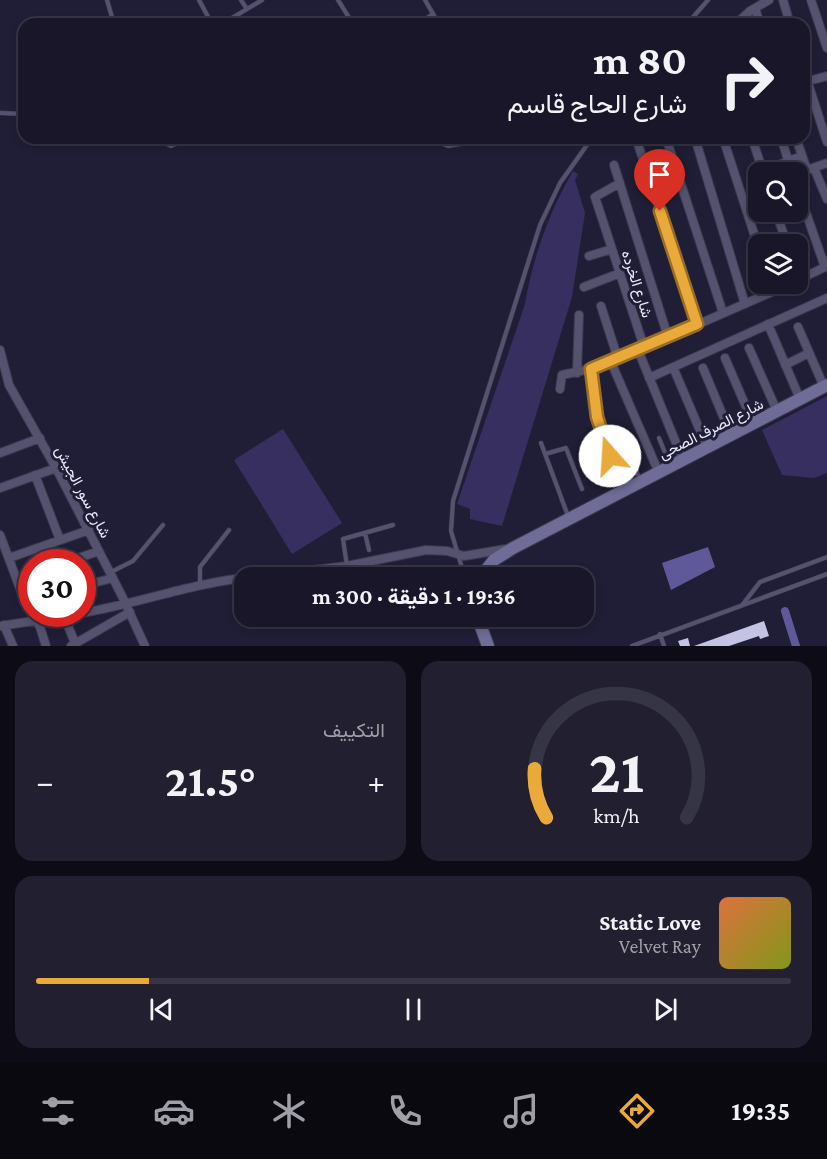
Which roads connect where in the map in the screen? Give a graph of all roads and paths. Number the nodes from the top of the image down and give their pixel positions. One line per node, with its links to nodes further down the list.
1 (107, 0): 15 (lane)
2 (199, 0): 16 (lane)
3 (241, 0): 12 (lane)
4 (262, 0): 12 (lane)
5 (338, 0): 19 (lane)
6 (425, 0): 13 (lane)
7 (708, 0): 22 (lane)
8 (769, 0): 11 (street)
9 (783, 0): 25 (street)
10 (811, 0): 26 (street)
11 (755, 8): 23 (street); 24 (street)
12 (247, 9): 14 (lane)
13 (433, 14): 20 (lane); 21 (lane)
14 (237, 15): 17 (lane); 18 (lane)
15 (112, 18)
16 (209, 18)
17 (232, 18)
18 (239, 18)
19 (349, 18)
20 (427, 18)
21 (435, 18)
22 (692, 18)
23 (744, 18)
24 (758, 18)
25 (788, 18)
26 (827, 48)
27 (827, 76): 28 (street)
28 (810, 81)
29 (810, 93): 32 (street)
30 (0, 113): 31 (lane)
31 (18, 114)
32 (827, 142)
33 (443, 144): 34 (lane)
34 (460, 144)
35 (588, 144): 116 (lane)
36 (638, 144): 65 (street)
37 (668, 144): 63 (street)
38 (697, 144): 61 (street)
39 (725, 144): 52 (street)
40 (754, 144): 45 (street)
41 (782, 144): 44 (street)
42 (798, 144): 43 (street)
43 (802, 156): 44 (street); 48 (street)
44 (788, 161)
45 (760, 162)
46 (827, 163): 48 (street)
47 (615, 165): 49 (street)
48 (810, 169): 50 (street)
49 (620, 183): 53 (street, شارع الخرده); 68 (street)
50 (827, 199)
51 (808, 217): 55 (street)
52 (754, 234)
53 (612, 249): 54 (street); 56 (street, شارع الخرده)
54 (589, 256)
55 (826, 266): 57 (street)
56 (620, 273): 58 (street); 70 (street, شارع الخرده)
57 (808, 274)
58 (584, 287)
59 (761, 294): 61 (street)
60 (827, 298): 66 (street)
61 (745, 303): 63 (street)
62 (602, 306): 74 (street)
63 (723, 313): 65 (street)
64 (579, 315): 79 (street)
65 (697, 324): 68 (street)
66 (768, 324): 75 (street); 76 (street)
67 (798, 327): 72 (street)
68 (669, 337): 70 (street)
69 (749, 348): 85 (street)
70 (641, 349): 74 (street); 80 (street, شارع الخرده)
71 (0, 350): 81 (street, شارع سور الجيش)
72 (809, 353): 75 (street); 82 (street)
73 (725, 358): 86 (street)
74 (615, 360): 78 (street); 98 (street)
75 (785, 364): 84 (street)
76 (673, 367): 80 (street); 92 (street)
77 (703, 368): 87 (street)
78 (591, 369): 79 (street); 103 (street)
79 (577, 372): 83 (street)
80 (649, 378): 95 (street, شارع الخرده)
81 (4, 386): 88 (street, شارع سور الجيش)
82 (825, 386): 84 (street, شارع الصرف الصحى)
83 (560, 389)
84 (800, 399): 85 (street, شارع الصرف الصحى)
85 (777, 411): 86 (street, شارع الصرف الصحى)
86 (753, 423): 87 (street, شارع الصرف الصحى)
87 (731, 435): 92 (street, شارع الصرف الصحى)
88 (40, 438): 93 (street); 97 (street, شارع سور الجيش)
89 (658, 438): 96 (lane)
90 (541, 443): 94 (lane)
91 (626, 447): 100 (lane)
92 (707, 447): 95 (street, شارع الصرف الصحى)
93 (0, 453)
94 (545, 454): 102 (lane); 104 (lane)
95 (684, 460): 96 (street, شارع الصرف الصحى)
96 (671, 466): 98 (street, شارع الصرف الصحى)
97 (56, 468): 99 (street); 108 (street, شارع سور الجيش)
98 (659, 472): 100 (street, شارع الصرف الصحى)
99 (34, 475): 101 (street); 111 (street)
100 (641, 482): 103 (street, شارع الصرف الصحى)
101 (0, 488)
102 (582, 489)
103 (624, 491): 104 (street, شارع الصرف الصحى)
104 (569, 519): 112 (street, شارع الصرف الصحى)
105 (163, 525): 124 (lane)
106 (393, 525): 109 (lane)
107 (229, 530): 128 (lane)
108 (89, 531): 111 (street); 114 (street, شارع سور الجيش)
109 (365, 532): 113 (lane); 119 (lane)
110 (0, 536): 118 (street)
111 (60, 540): 118 (street)
112 (513, 548): 116 (street); 122 (street, شارع الصرف الصحى)
113 (369, 550)
114 (99, 551): 115 (street); 124 (street, شارع سور الجيش)
115 (96, 552)
116 (456, 554): 119 (street); 121 (lane)
117 (827, 557): 129 (lane)
118 (9, 558): 126 (street)
119 (348, 566): 120 (street)
120 (339, 567)
121 (461, 567)
122 (489, 567)
123 (827, 574): 129 (lane)
124 (112, 575): 127 (street); 130 (street, شارع سور الجيش)
125 (234, 579): 128 (street)
126 (17, 580)
127 (96, 581)
128 (200, 584): 130 (street)
129 (743, 604): 137 (lane)
130 (128, 609): 131 (street); 138 (street); 141 (street, شارع سور الجيش)
131 (96, 612)
132 (18, 624): 133 (street)
133 (2, 626): 139 (street)
134 (38, 627): 140 (street)
135 (67, 627): 138 (street)
136 (481, 627): 142 (street)
137 (660, 634): 143 (lane); 144 (lane)
138 (73, 645)
139 (13, 646)
140 (45, 646)
141 (145, 646)
142 (488, 646)
143 (632, 646)
144 (664, 646)

